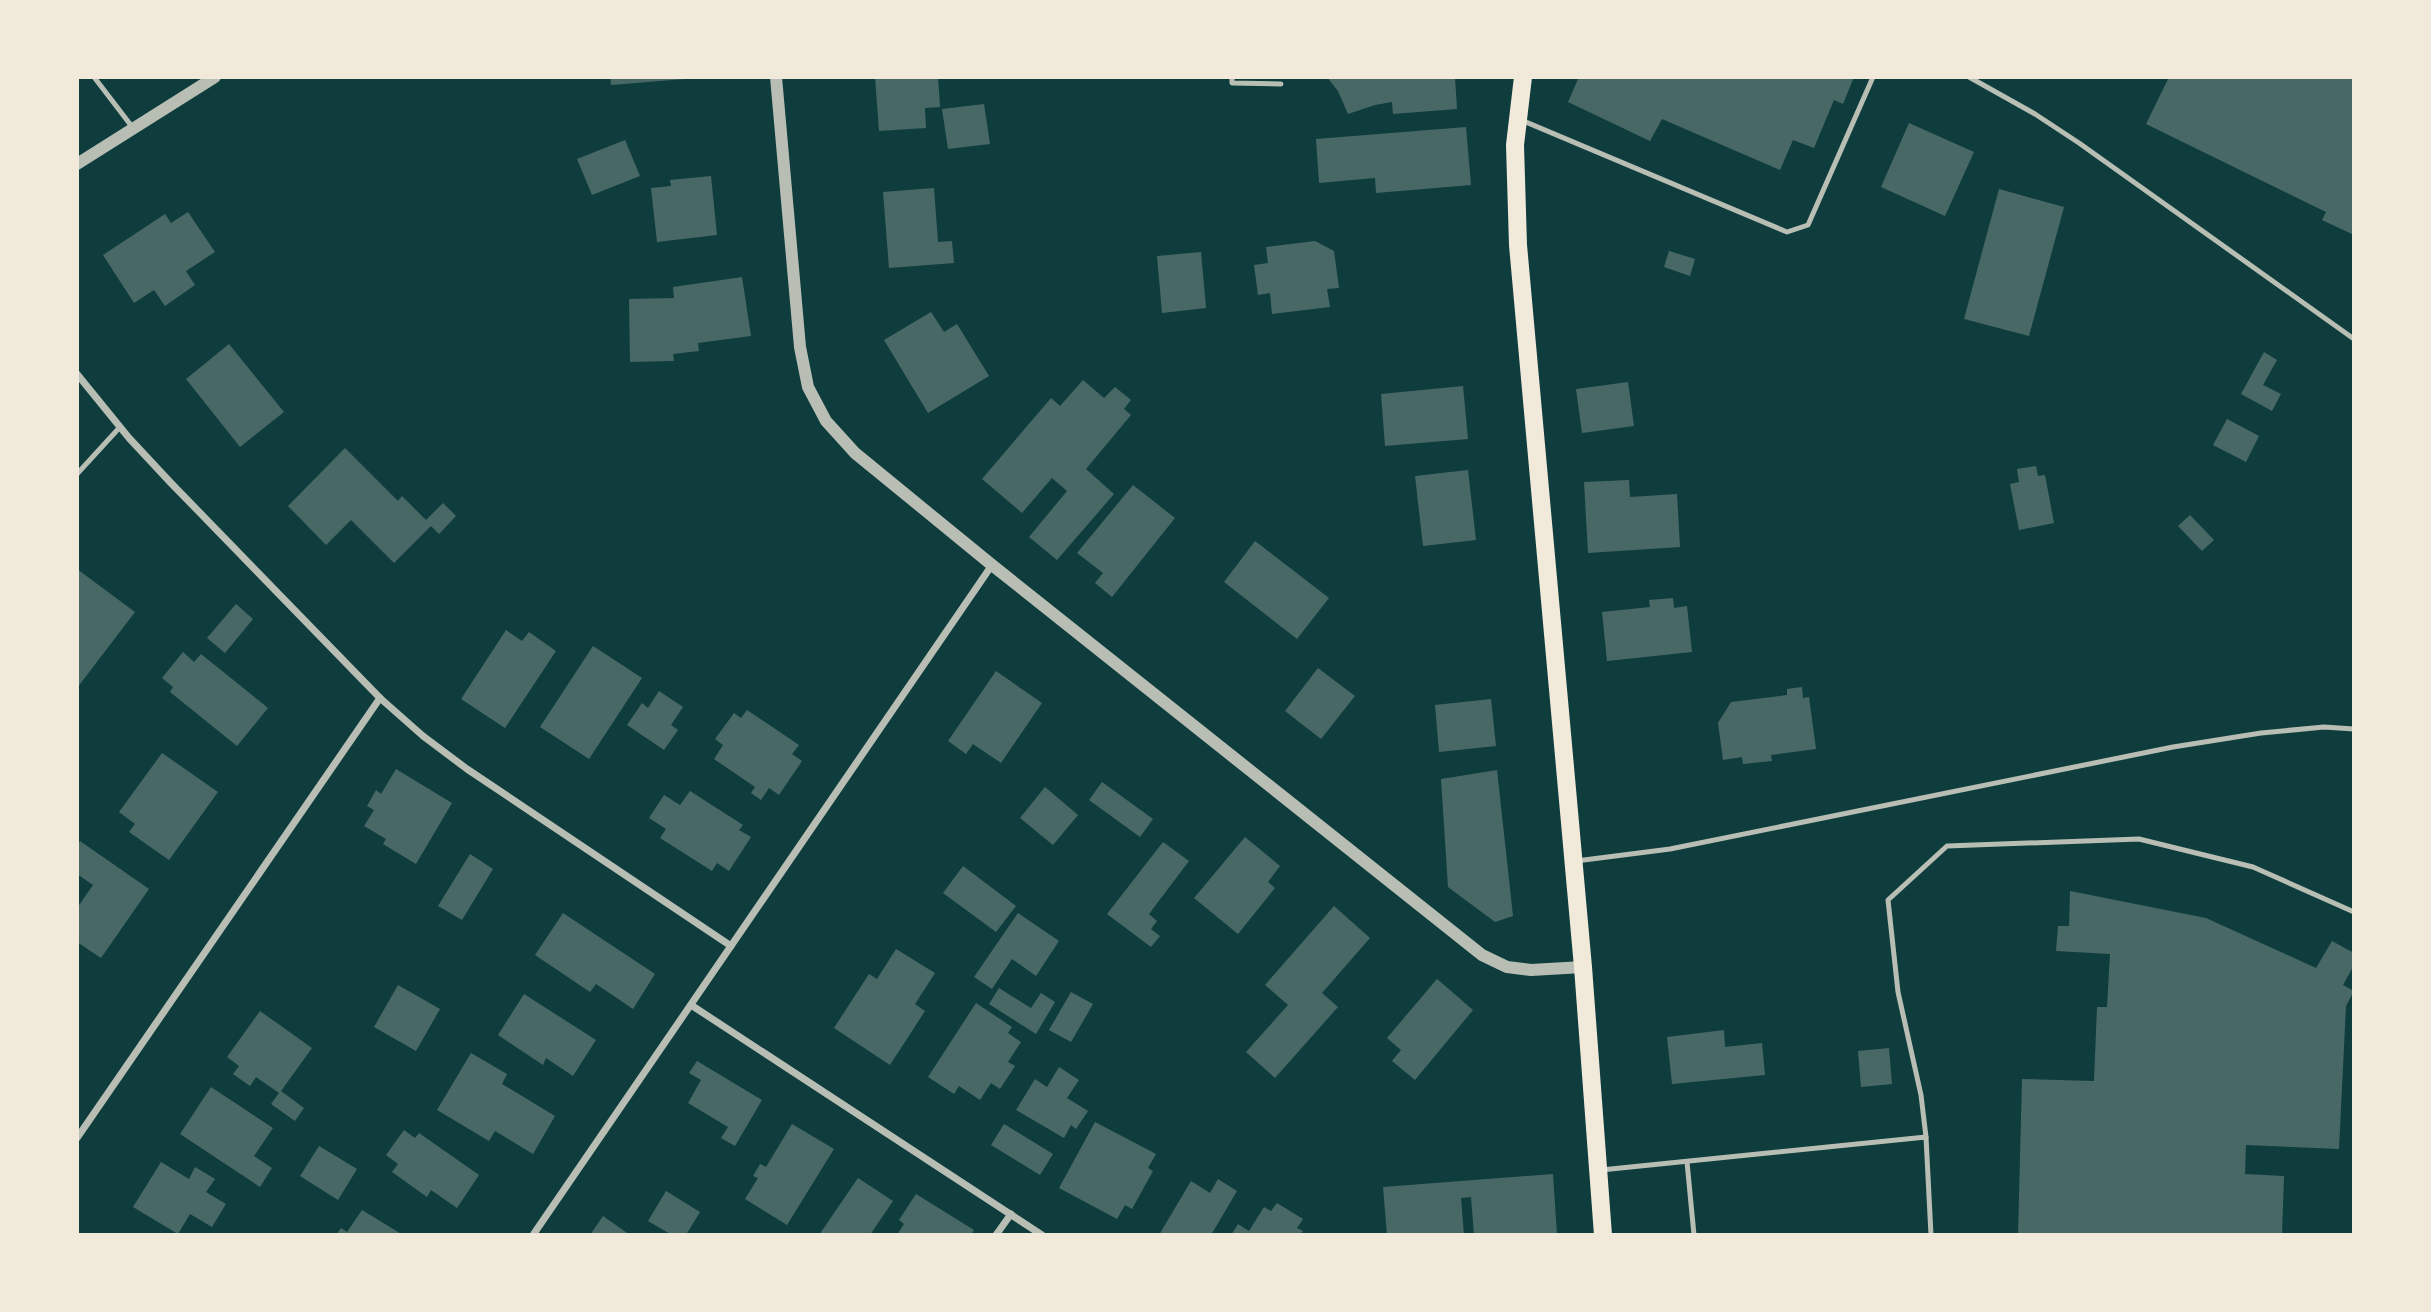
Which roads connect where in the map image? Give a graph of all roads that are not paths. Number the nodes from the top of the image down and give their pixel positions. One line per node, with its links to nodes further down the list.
1 (94, 77): 10 (lane)
2 (215, 77): 10 (street)
3 (776, 77): 16 (street)
4 (1233, 77): 8 (lane)
5 (1523, 77): 9 (main road)
6 (1873, 77): 9 (lane)
7 (1969, 77): 12 (lane)
8 (1281, 84)
9 (1518, 119): 19 (main road)
10 (133, 128): 11 (street)
11 (77, 164)
12 (2354, 339)
13 (77, 374): 14 (street)
14 (120, 427): 15 (lane); 17 (street)
15 (77, 474)
16 (992, 565): 21 (street); 22 (street)
17 (380, 698): 21 (street); 25 (street)
18 (2354, 729): 19 (lane)
19 (1572, 861): 22 (main road)
20 (2354, 912): 24 (lane)
21 (730, 946): 23 (street)
22 (1583, 967): 27 (main road)
23 (691, 1005): 28 (street); 29 (street)
24 (1926, 1137): 26 (lane); 34 (lane)
25 (77, 1138)
26 (1687, 1162): 27 (lane); 33 (lane)
27 (1598, 1170): 32 (main road)
28 (1011, 1214): 30 (street); 31 (street)
29 (533, 1235)
30 (996, 1235)
31 (1042, 1235)
32 (1603, 1235)
33 (1693, 1235)
34 (1931, 1235)

